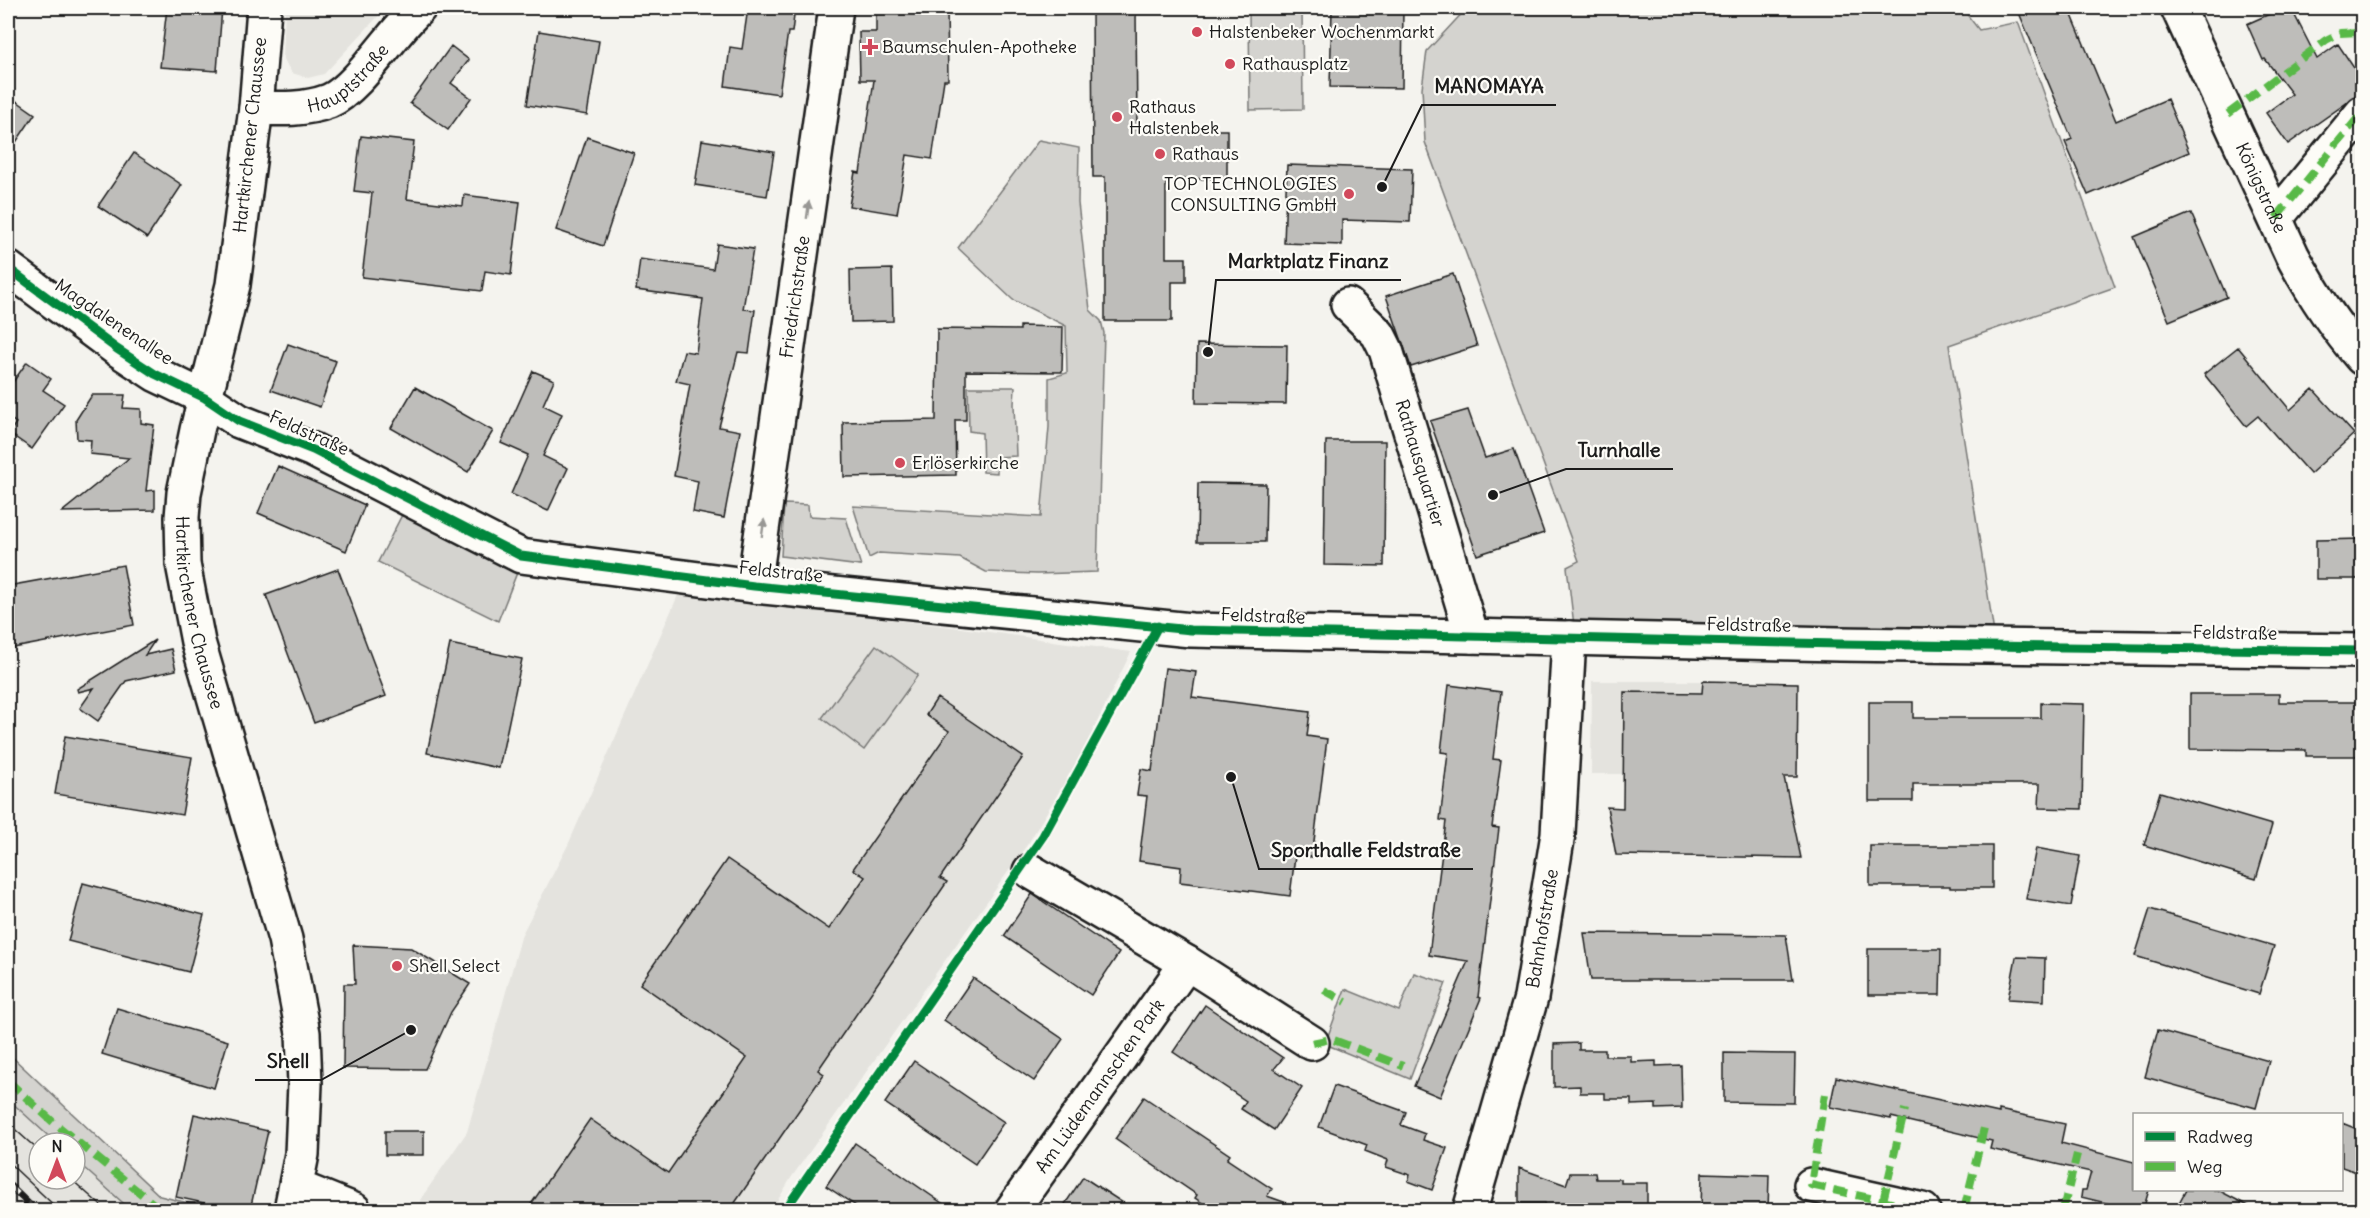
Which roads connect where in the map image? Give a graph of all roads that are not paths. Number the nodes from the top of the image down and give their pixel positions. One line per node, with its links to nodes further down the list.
1 (264, 8): 5 (street, Hartkirchener Chaussee)
2 (419, 8): 5 (street, Hauptstraße)
3 (836, 8): 12 (street, Friedrichstraße, one-way to 3)
4 (2178, 8): 7 (street, Königstraße)
5 (256, 108): 11 (street, Hartkirchener Chaussee)
6 (2362, 113): 7 (street)
7 (2276, 218): 10 (street, Königstraße)
8 (8, 268): 11 (street, Magdalenenallee)
9 (1348, 305): 13 (street, Rathausquartier)
10 (2362, 358)
11 (216, 406): 12 (street, Feldstraße); 20 (street, Hartkirchener Chaussee)
12 (754, 586): 13 (street, Feldstraße)
13 (1472, 636): 14 (street, Feldstraße)
14 (1569, 638): 15 (street, Feldstraße); 23 (street, Bahnhofstraße)
15 (2362, 651)
16 (1030, 871): 17 (street)
17 (1186, 963): 18 (street); 22 (street, Am Lüdemannschen Park)
18 (1312, 1043)
19 (1811, 1185): 24 (street)
20 (294, 1199): 21 (street)
21 (354, 1210)
22 (1012, 1210)
23 (1470, 1210)
24 (1923, 1210)

